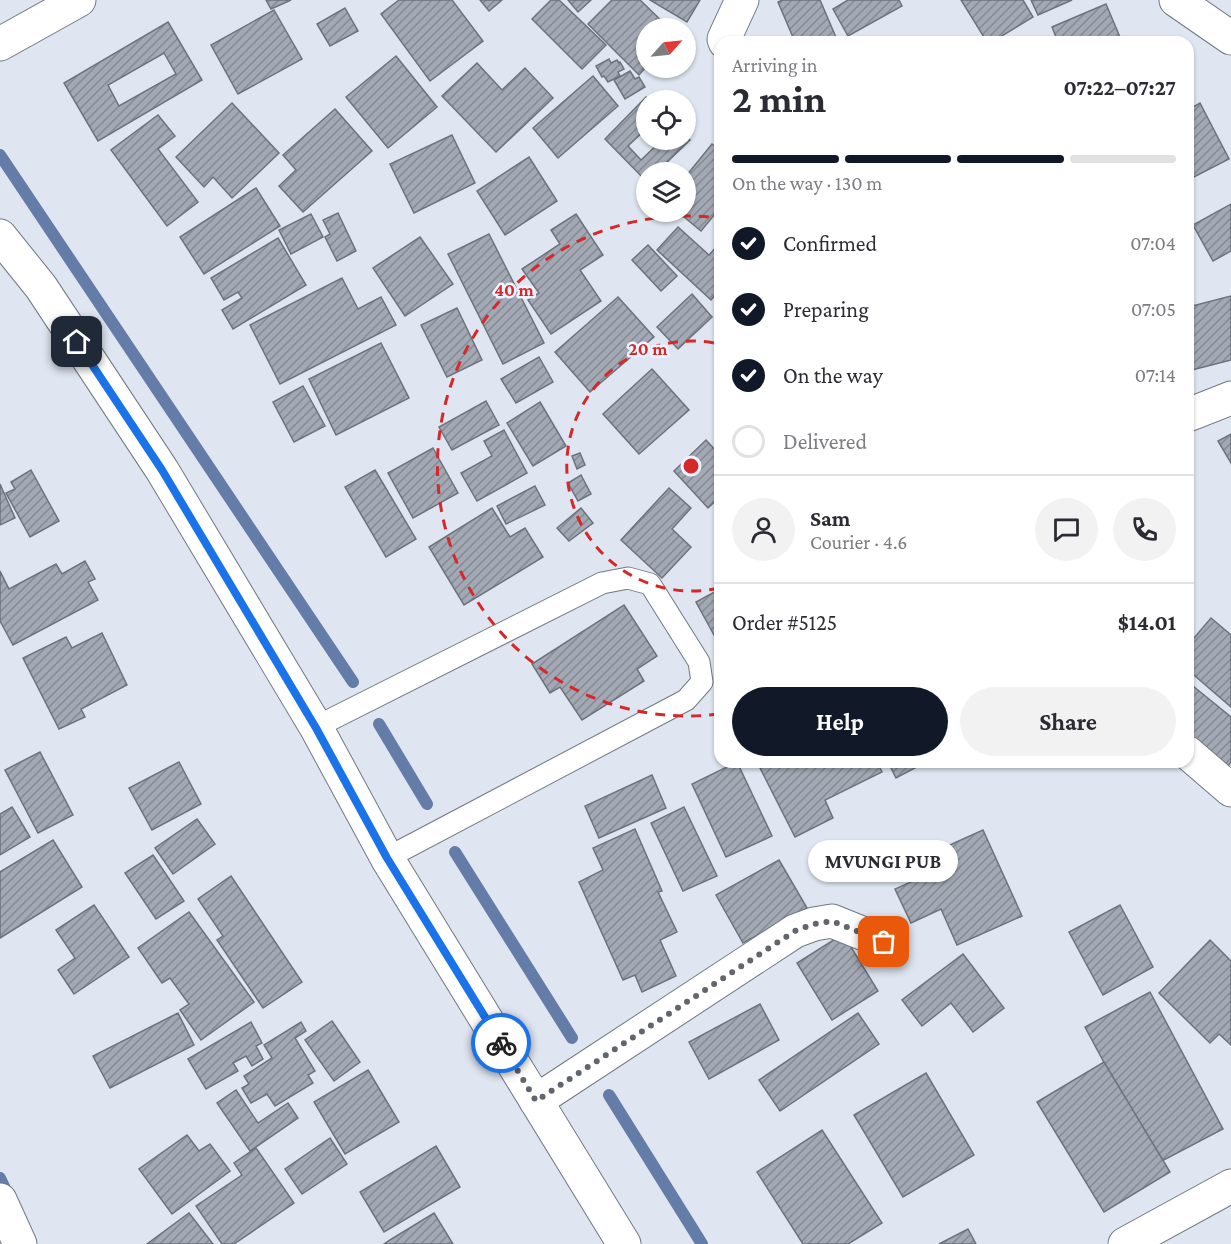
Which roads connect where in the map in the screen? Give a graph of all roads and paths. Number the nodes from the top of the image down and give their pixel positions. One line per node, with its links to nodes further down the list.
1 (79, 0): 6 (main road)
2 (742, 0): 4 (main road)
3 (1176, 0): 5 (main road)
4 (725, 36)
5 (1231, 39)
6 (0, 44)
7 (0, 236): 10 (main road)
8 (1231, 398): 9 (main road)
9 (1194, 413)
10 (316, 728): 13 (main road); 13 (lane)
11 (1194, 758): 12 (main road)
12 (1231, 790)
13 (387, 858): 15 (main road)
14 (884, 942): 15 (main road)
15 (536, 1101): 19 (main road)
16 (1231, 1186): 20 (main road)
17 (0, 1200): 18 (main road)
18 (20, 1244)
19 (624, 1244)
20 (1125, 1244)

